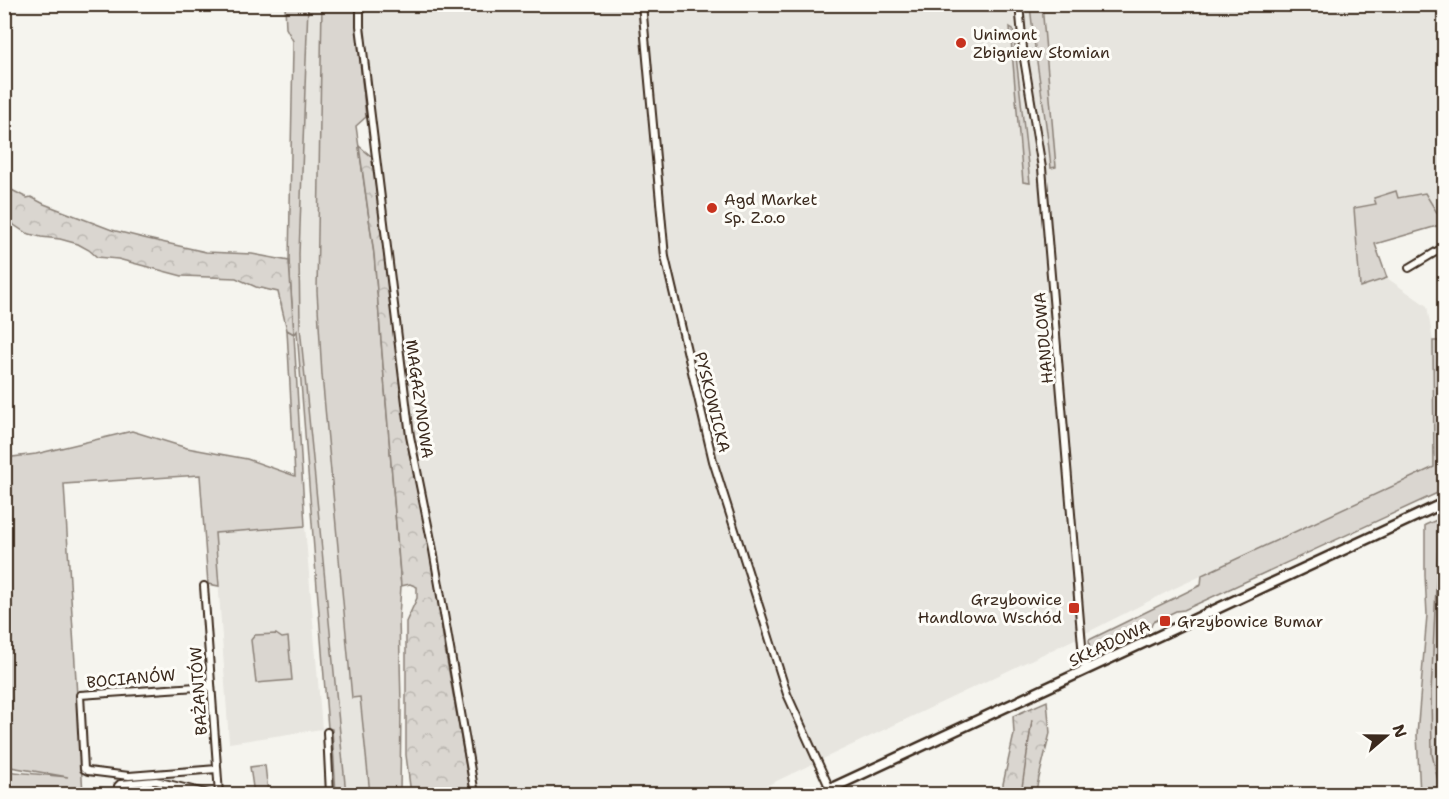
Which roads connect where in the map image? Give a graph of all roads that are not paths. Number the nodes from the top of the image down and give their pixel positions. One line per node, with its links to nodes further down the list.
1 (360, 4): 17 (street, MAGAZYNOWA)
2 (642, 4): 12 (street, PYSKOWICKA)
3 (1019, 4): 8 (street, HANDLOWA)
4 (1444, 247): 5 (street)
5 (1409, 268)
6 (1444, 503): 8 (main road, SKŁADOWA)
7 (204, 586): 9 (street, BAŻANTÓW)
8 (1087, 670): 12 (main road, SKŁADOWA)
9 (212, 686): 11 (street, BAŻANTÓW); 11 (street, BOCIANÓW)
10 (327, 732): 16 (street)
11 (218, 769): 15 (street, BAŻANTÓW)
12 (830, 789): 18 (main road, SKŁADOWA)
13 (117, 795): 14 (street)
14 (209, 795)
15 (219, 795)
16 (330, 795)
17 (475, 795)
18 (819, 795)

